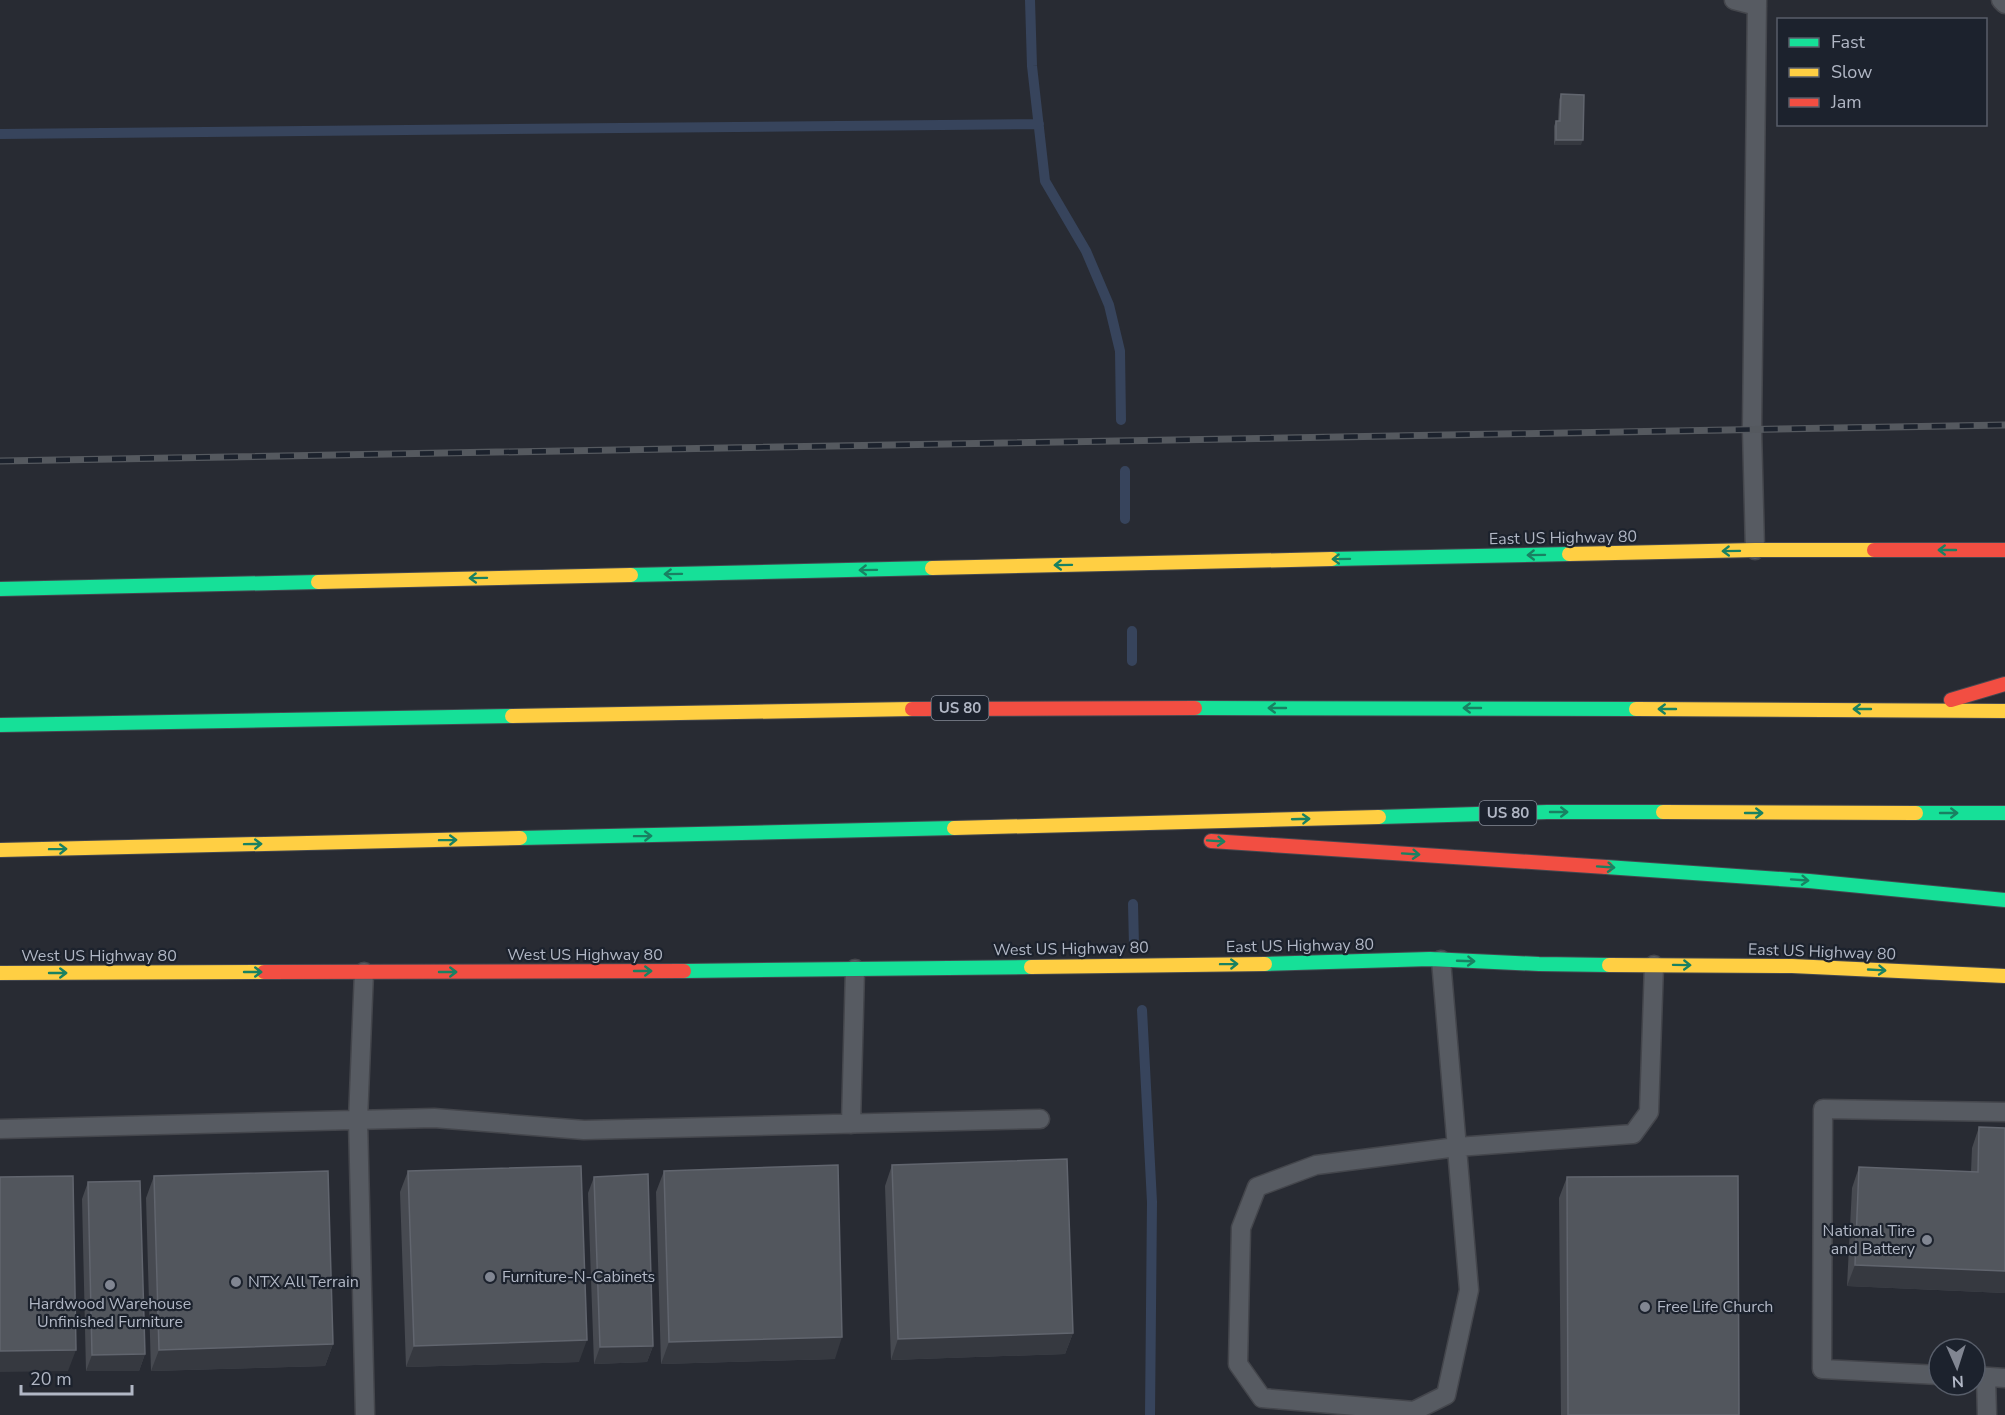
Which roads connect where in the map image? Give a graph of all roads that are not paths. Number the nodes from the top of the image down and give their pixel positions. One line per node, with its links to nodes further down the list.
1 (1734, 0): 3 (lane)
2 (2001, 0): 4 (lane)
3 (1757, 3): 5 (lane)
4 (2005, 4)
5 (1755, 550): 6 (main road, East US Highway 80, one-way to 5); 7 (main road, East US Highway 80, one-way to 7)
6 (2005, 550)
7 (0, 589)
8 (2005, 684): 9 (main road)
9 (1920, 709): 10 (main road, US 80); 11 (main road, US 80, one-way to 11)
10 (2005, 711)
11 (0, 725)
12 (2005, 813): 13 (main road, US 80, one-way to 12)
13 (1011, 828): 14 (main road); 16 (main road, US 80, one-way to 13)
14 (1154, 837)
15 (1202, 840): 17 (main road, one-way to 17)
16 (0, 850)
17 (2005, 900)
18 (1441, 960): 19 (main road, East US Highway 80, one-way to 18); 20 (main road, East US Highway 80, one-way to 20); 30 (lane)
19 (1171, 964): 21 (main road, West US Highway 80)
20 (1654, 965): 24 (main road, East US Highway 80, one-way to 24); 30 (lane)
21 (855, 969): 22 (main road, West US Highway 80, one-way to 21); 28 (lane)
22 (364, 972): 23 (main road, West US Highway 80, one-way to 22); 27 (lane)
23 (0, 973)
24 (2005, 976)
25 (2005, 1112): 31 (lane)
26 (1040, 1119): 28 (lane)
27 (358, 1120): 28 (lane); 29 (lane); 35 (lane)
28 (851, 1124)
29 (0, 1129)
30 (1457, 1147): 30 (lane)
31 (1927, 1374)
32 (1987, 1377): 33 (lane)
33 (2005, 1378)
34 (1984, 1397): 36 (lane)
35 (365, 1415)
36 (1987, 1415)

